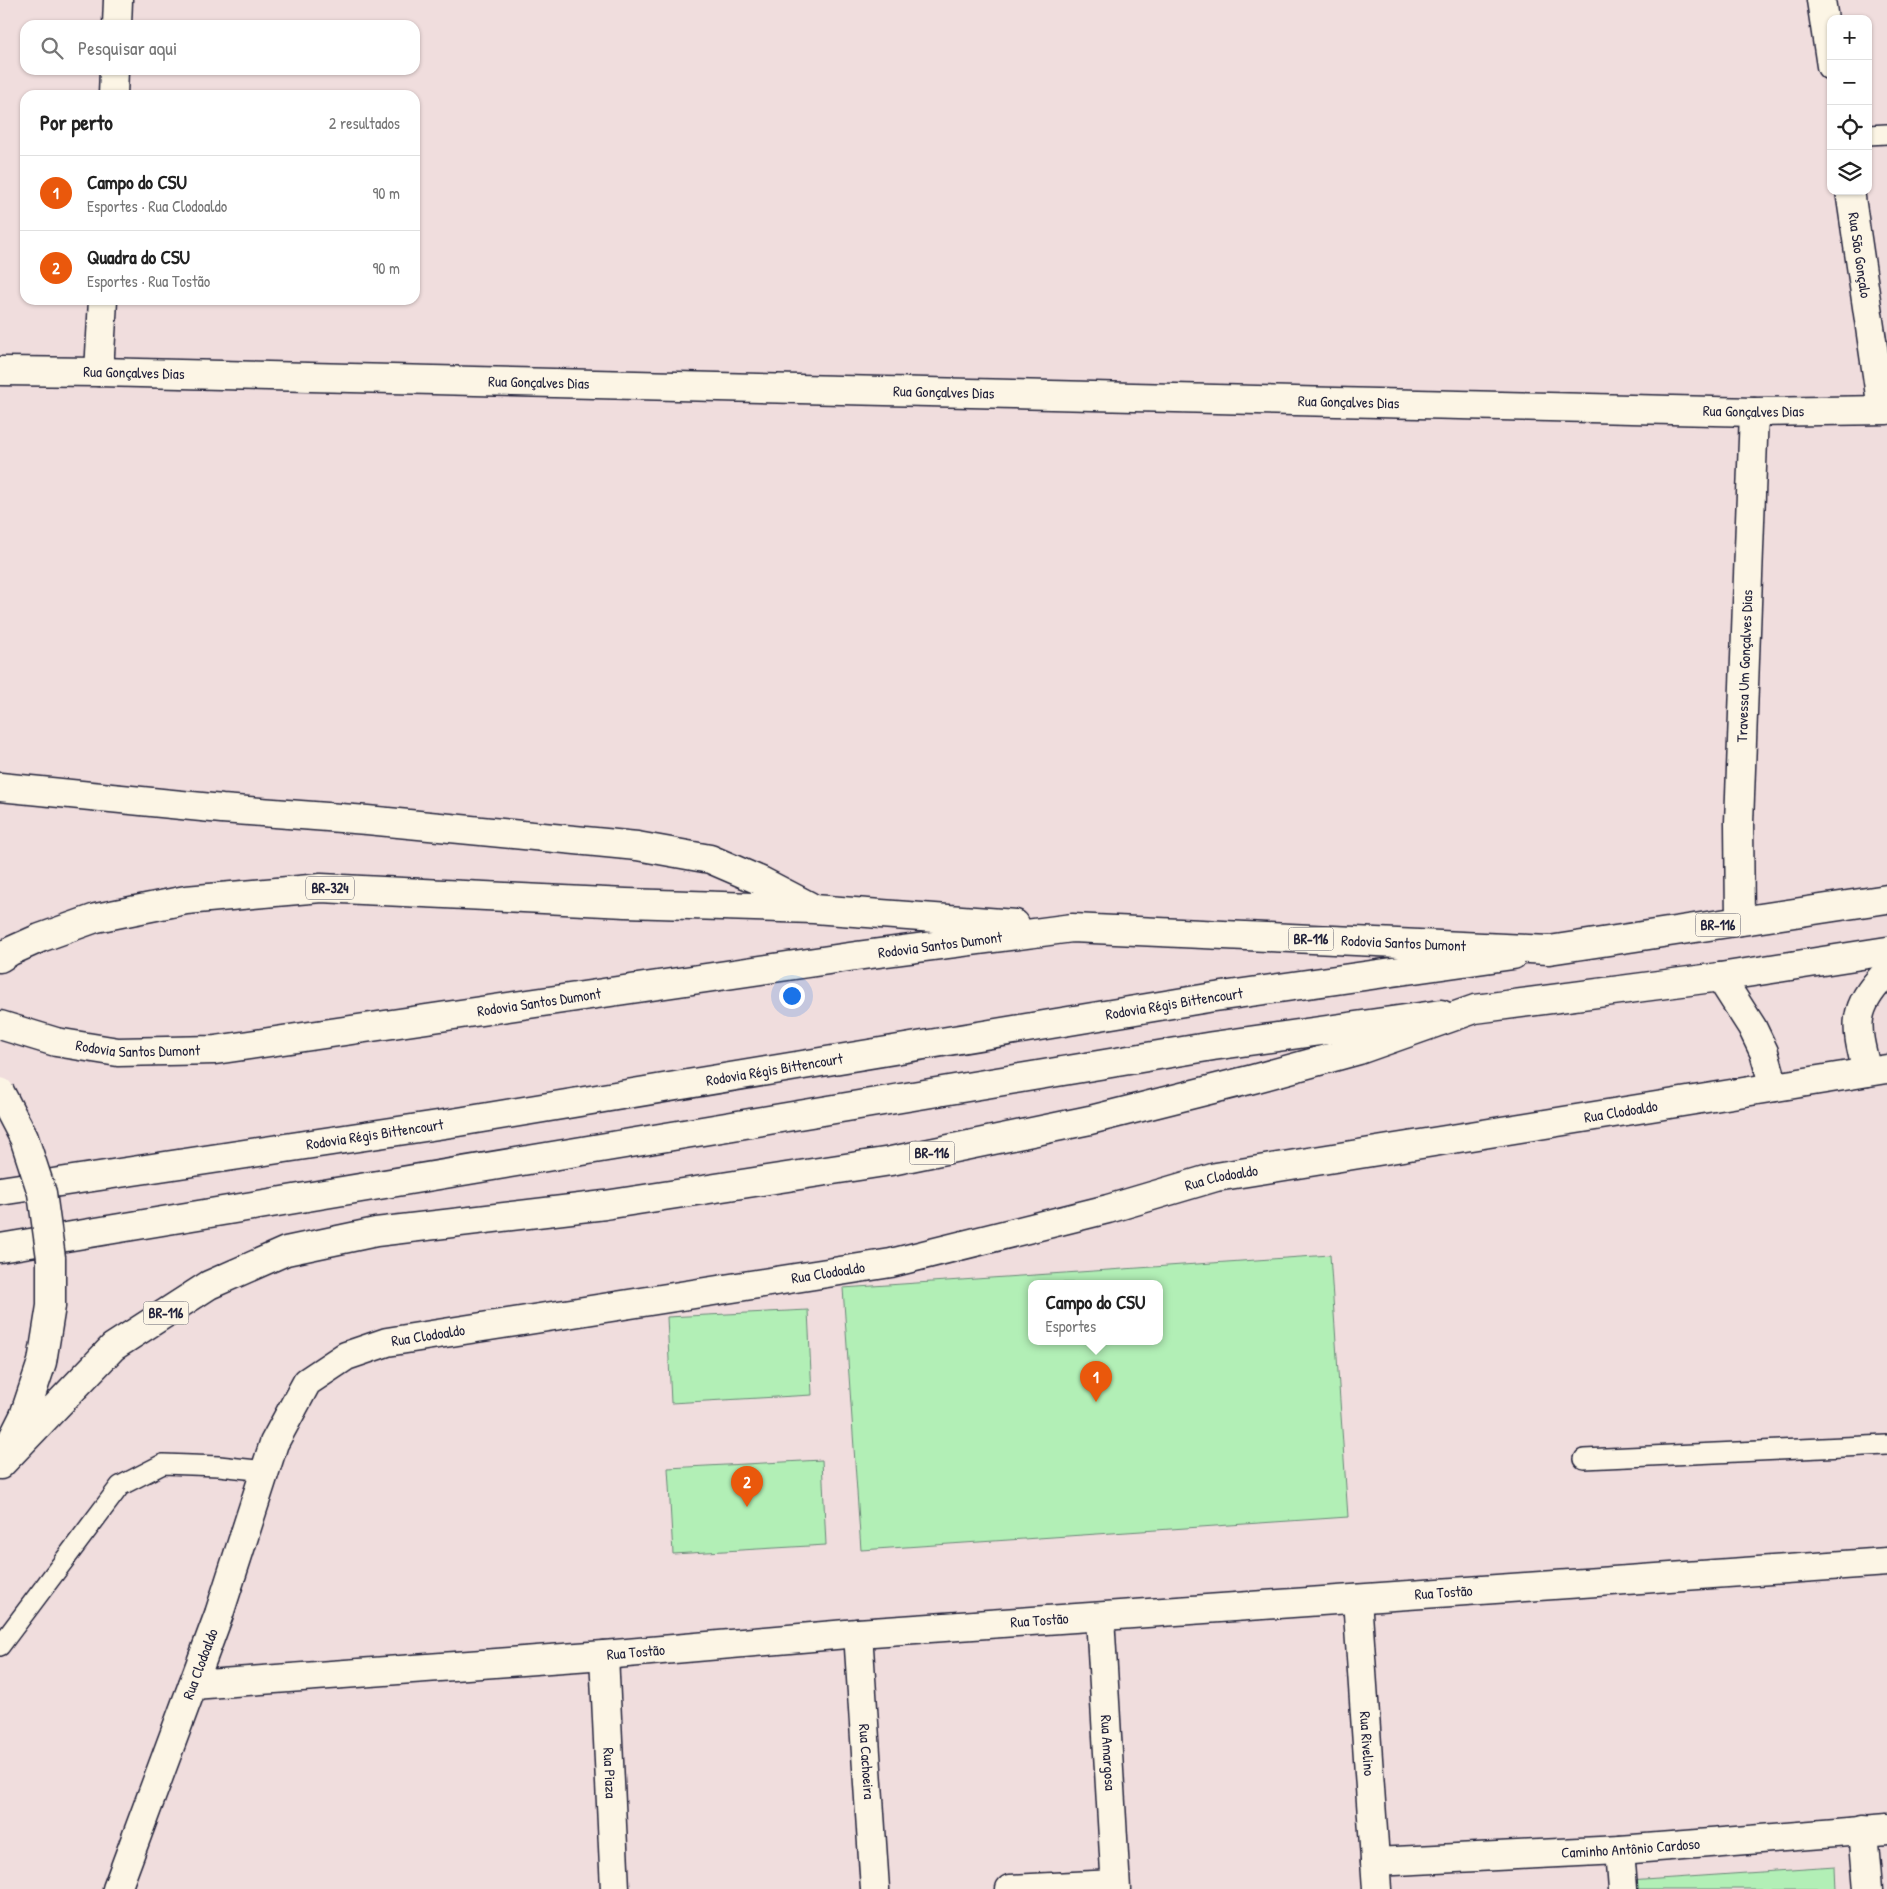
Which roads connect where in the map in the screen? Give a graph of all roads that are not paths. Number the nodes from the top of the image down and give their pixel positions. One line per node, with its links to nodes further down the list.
1 (118, 0): 3 (main road)
2 (1821, 0): 4 (main road)
3 (117, 20)
4 (1830, 60)
5 (114, 75): 6 (main road)
6 (113, 90)
7 (1887, 134): 8 (lane)
8 (1872, 135)
9 (1851, 195): 13 (main road, Rua São Gonçalo)
10 (103, 305): 12 (main road)
11 (0, 371): 12 (main road, Rua Gonçalves Dias)
12 (99, 372): 14 (main road, Rua Gonçalves Dias)
13 (1884, 410): 14 (main road, Rua Gonçalves Dias)
14 (1754, 412): 19 (main road, Travessa Um Gonçalves Dias)
15 (0, 787): 18 (main road)
16 (1887, 899): 19 (main road, Rodovia Santos Dumont / BR-116)
17 (626, 903): 18 (main road, BR-116); 23 (main road, BR-324)
18 (814, 909): 20 (main road, BR-116)
19 (1740, 921): 21 (main road, Rodovia Santos Dumont / BR-116)
20 (1072, 928): 21 (main road, Rodovia Santos Dumont / BR-116); 27 (main road, Rodovia Santos Dumont / BR-116)
21 (1549, 950): 31 (main road, Rodovia Régis Bittencourt / BR-116)
22 (1887, 951): 25 (main road, BR-116)
23 (0, 958)
24 (1887, 972): 28 (main road)
25 (1720, 978): 26 (main road, BR-116); 29 (main road)
26 (1475, 1010): 32 (main road, BR-116); 35 (main road, BR-116)
27 (0, 1025)
28 (1877, 1071): 29 (main road, Rua Clodoaldo)
29 (1774, 1087): 36 (main road, Rua Clodoaldo)
30 (0, 1092): 35 (main road, bridge)
31 (0, 1191)
32 (0, 1248)
33 (1887, 1445): 34 (lane)
34 (1584, 1459)
35 (0, 1464)
36 (265, 1471): 41 (lane); 43 (main road, Rua Clodoaldo)
37 (1887, 1562): 38 (main road, Rua Tostão)
38 (1357, 1599): 39 (main road, Rua Tostão); 46 (main road, Rua Rivelino)
39 (1100, 1617): 40 (main road, Rua Tostão); 47 (main road, Rua Amargosa)
40 (858, 1633): 42 (main road, Rua Tostão); 50 (main road, Rua Cachoeira)
41 (0, 1646)
42 (604, 1655): 43 (main road, Rua Tostão); 49 (main road, Rua Piaza)
43 (193, 1685): 48 (main road, Rua Clodoaldo)
44 (1875, 1829): 45 (main road, Caminho Antônio Cardoso); 54 (main road)
45 (1620, 1850): 46 (main road, Caminho Antônio Cardoso); 53 (main road)
46 (1375, 1862): 52 (main road, Rua Rivelino)
47 (1115, 1886): 51 (main road)
48 (117, 1889)
49 (615, 1889)
50 (876, 1889)
51 (1010, 1889)
52 (1377, 1889)
53 (1623, 1889)
54 (1868, 1889)

